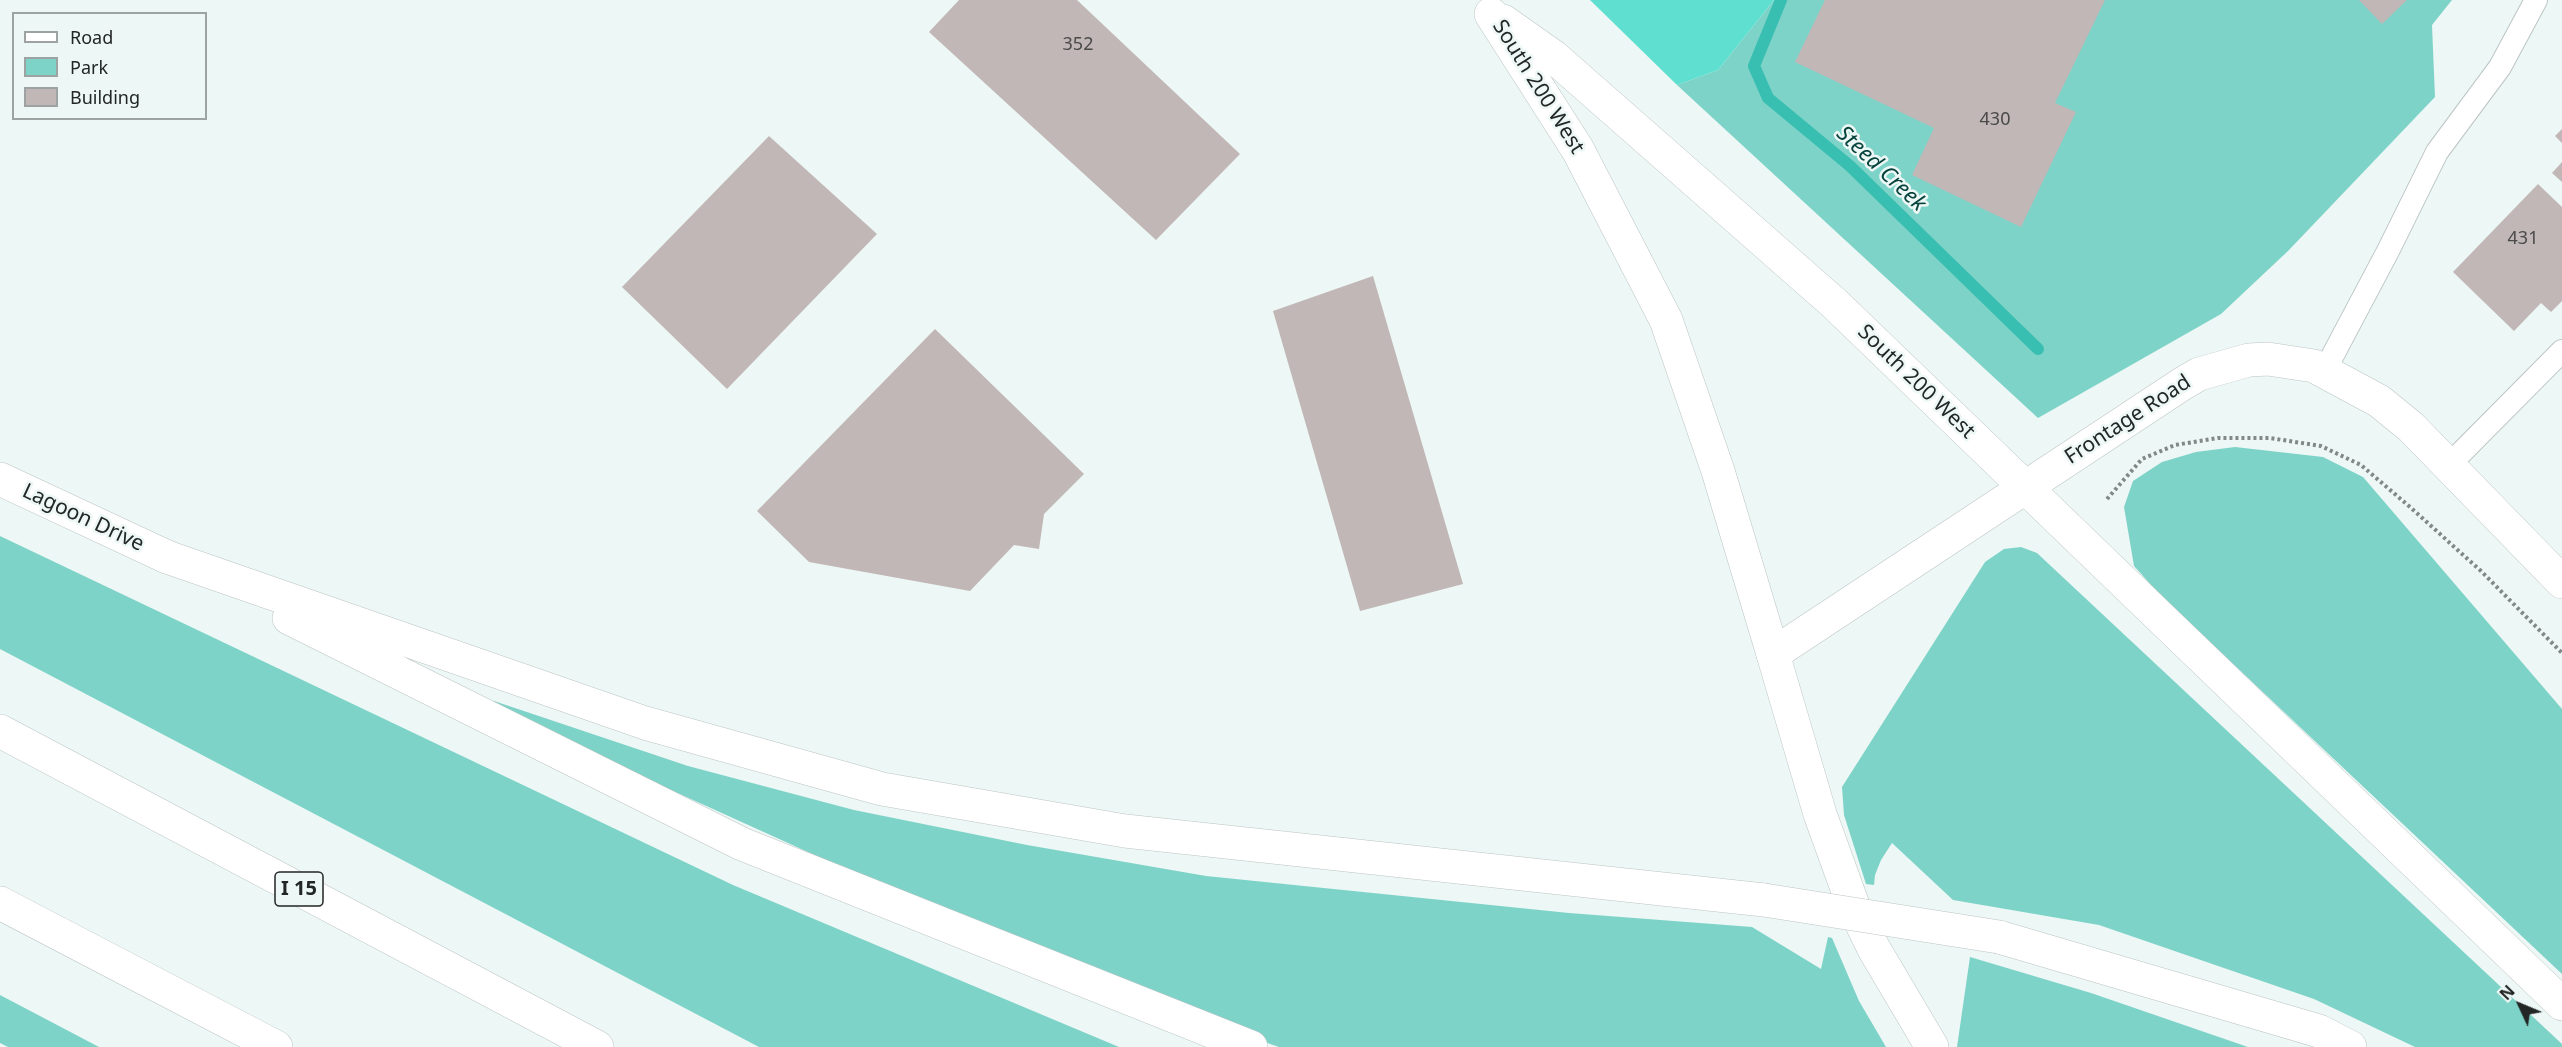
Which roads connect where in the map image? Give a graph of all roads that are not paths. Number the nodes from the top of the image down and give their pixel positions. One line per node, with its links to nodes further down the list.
1 (2536, 0): 4 (lane)
2 (1484, 7): 7 (main road, South 200 West); 10 (main road, South 200 West)
3 (2562, 351): 5 (lane)
4 (2325, 370): 5 (main road, Frontage Road); 7 (main road, Frontage Road)
5 (2449, 465): 9 (main road, Frontage Road)
6 (0, 479): 8 (main road, Lagoon Drive)
7 (2025, 487): 10 (main road, Frontage Road); 13 (main road, South 200 West)
8 (167, 556): 16 (main road); 18 (main road, bridge)
9 (2562, 582)
10 (1773, 654): 17 (main road, South 200 West)
11 (0, 731): 15 (main road, I 15)
12 (0, 903): 14 (main road)
13 (2562, 1004)
14 (276, 1047)
15 (597, 1047)
16 (1251, 1047)
17 (1932, 1047)
18 (2350, 1047)

